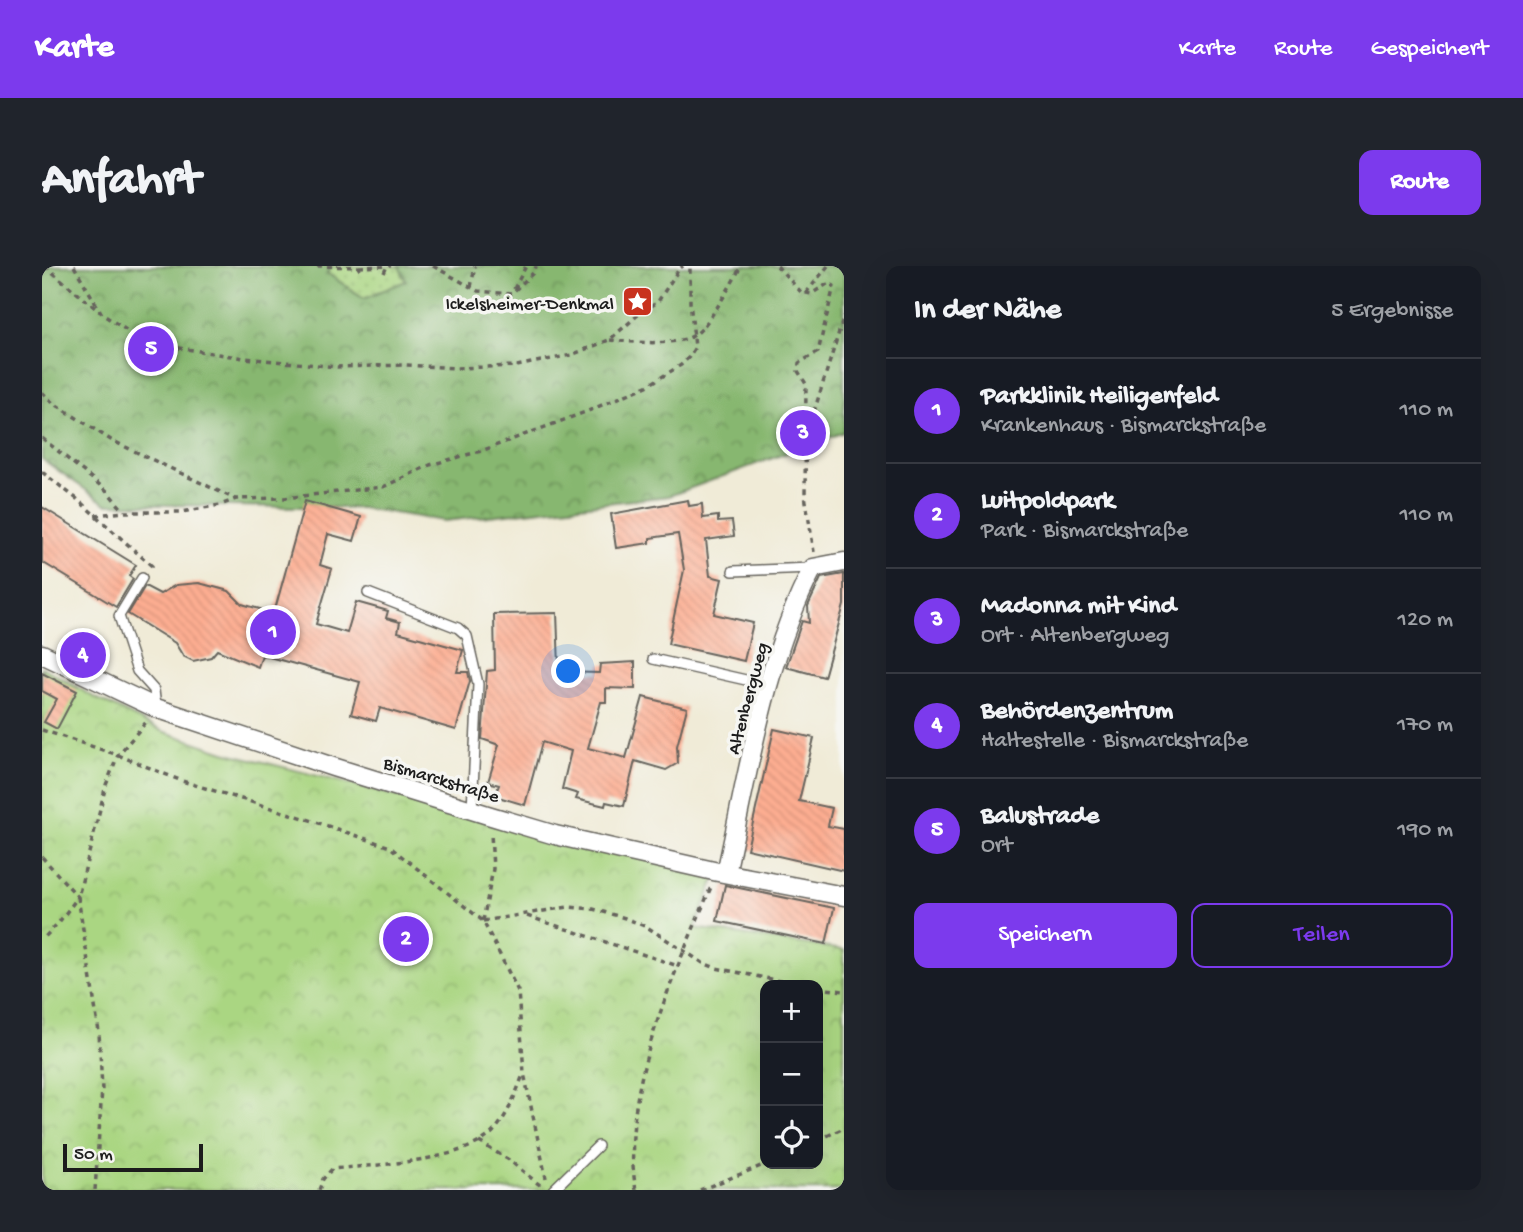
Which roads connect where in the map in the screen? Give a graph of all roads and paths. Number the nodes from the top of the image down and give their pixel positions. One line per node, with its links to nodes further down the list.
1 (45, 266): 20 (path)
2 (74, 266): 20 (path)
3 (317, 266): 4 (path)
4 (358, 266): 5 (path); 15 (path)
5 (388, 266): 16 (path)
6 (433, 266): 17 (path)
7 (475, 266): 17 (path)
8 (526, 266): 19 (path)
9 (536, 266): 19 (path)
10 (683, 266): 23 (path)
11 (690, 266): 22 (path)
12 (741, 266): 22 (path)
13 (776, 266): 18 (path)
14 (828, 266): 18 (path)
15 (362, 273)
16 (384, 273)
17 (471, 287): 19 (path)
18 (806, 293): 25 (path)
19 (511, 294)
20 (102, 314): 23 (path)
21 (844, 316): 25 (path)
22 (695, 334): 23 (path); 28 (path)
23 (609, 340)
24 (42, 392): 28 (path)
25 (806, 437): 32 (path)
26 (42, 438): 29 (path)
27 (42, 472): 30 (path)
28 (236, 499): 29 (path)
29 (125, 512): 30 (path)
30 (95, 515): 34 (path)
31 (844, 562): 32 (street)
32 (813, 568): 33 (lane); 38 (street, Altenbergweg)
33 (733, 571)
34 (142, 578): 39 (lane)
35 (368, 593): 42 (lane)
36 (42, 654): 39 (street, Bismarckstraße)
37 (653, 659): 38 (lane)
38 (768, 685): 45 (street, Altenbergweg)
39 (156, 708): 41 (path); 42 (street, Bismarckstraße)
40 (42, 730): 41 (path)
41 (118, 755): 46 (path); 49 (path)
42 (472, 809): 43 (street, Bismarckstraße)
43 (491, 816): 45 (street, Bismarckstraße); 49 (path)
44 (42, 858): 46 (path)
45 (722, 873): 47 (street, Bismarckstraße); 51 (path)
46 (78, 897): 50 (path); 62 (path)
47 (844, 897)
48 (525, 916): 49 (path); 51 (path); 52 (path)
49 (483, 921): 56 (path)
50 (42, 940)
51 (684, 950): 52 (path); 53 (path)
52 (678, 966): 65 (path)
53 (775, 980)
54 (823, 989): 55 (path)
55 (844, 991)
56 (524, 1073): 59 (path); 64 (path)
57 (844, 1128): 58 (path)
58 (823, 1138)
59 (478, 1142): 63 (path); 64 (path)
60 (598, 1146): 64 (lane)
61 (760, 1166): 66 (path)
62 (95, 1190)
63 (319, 1190)
64 (549, 1190)
65 (636, 1190)
66 (699, 1190)

